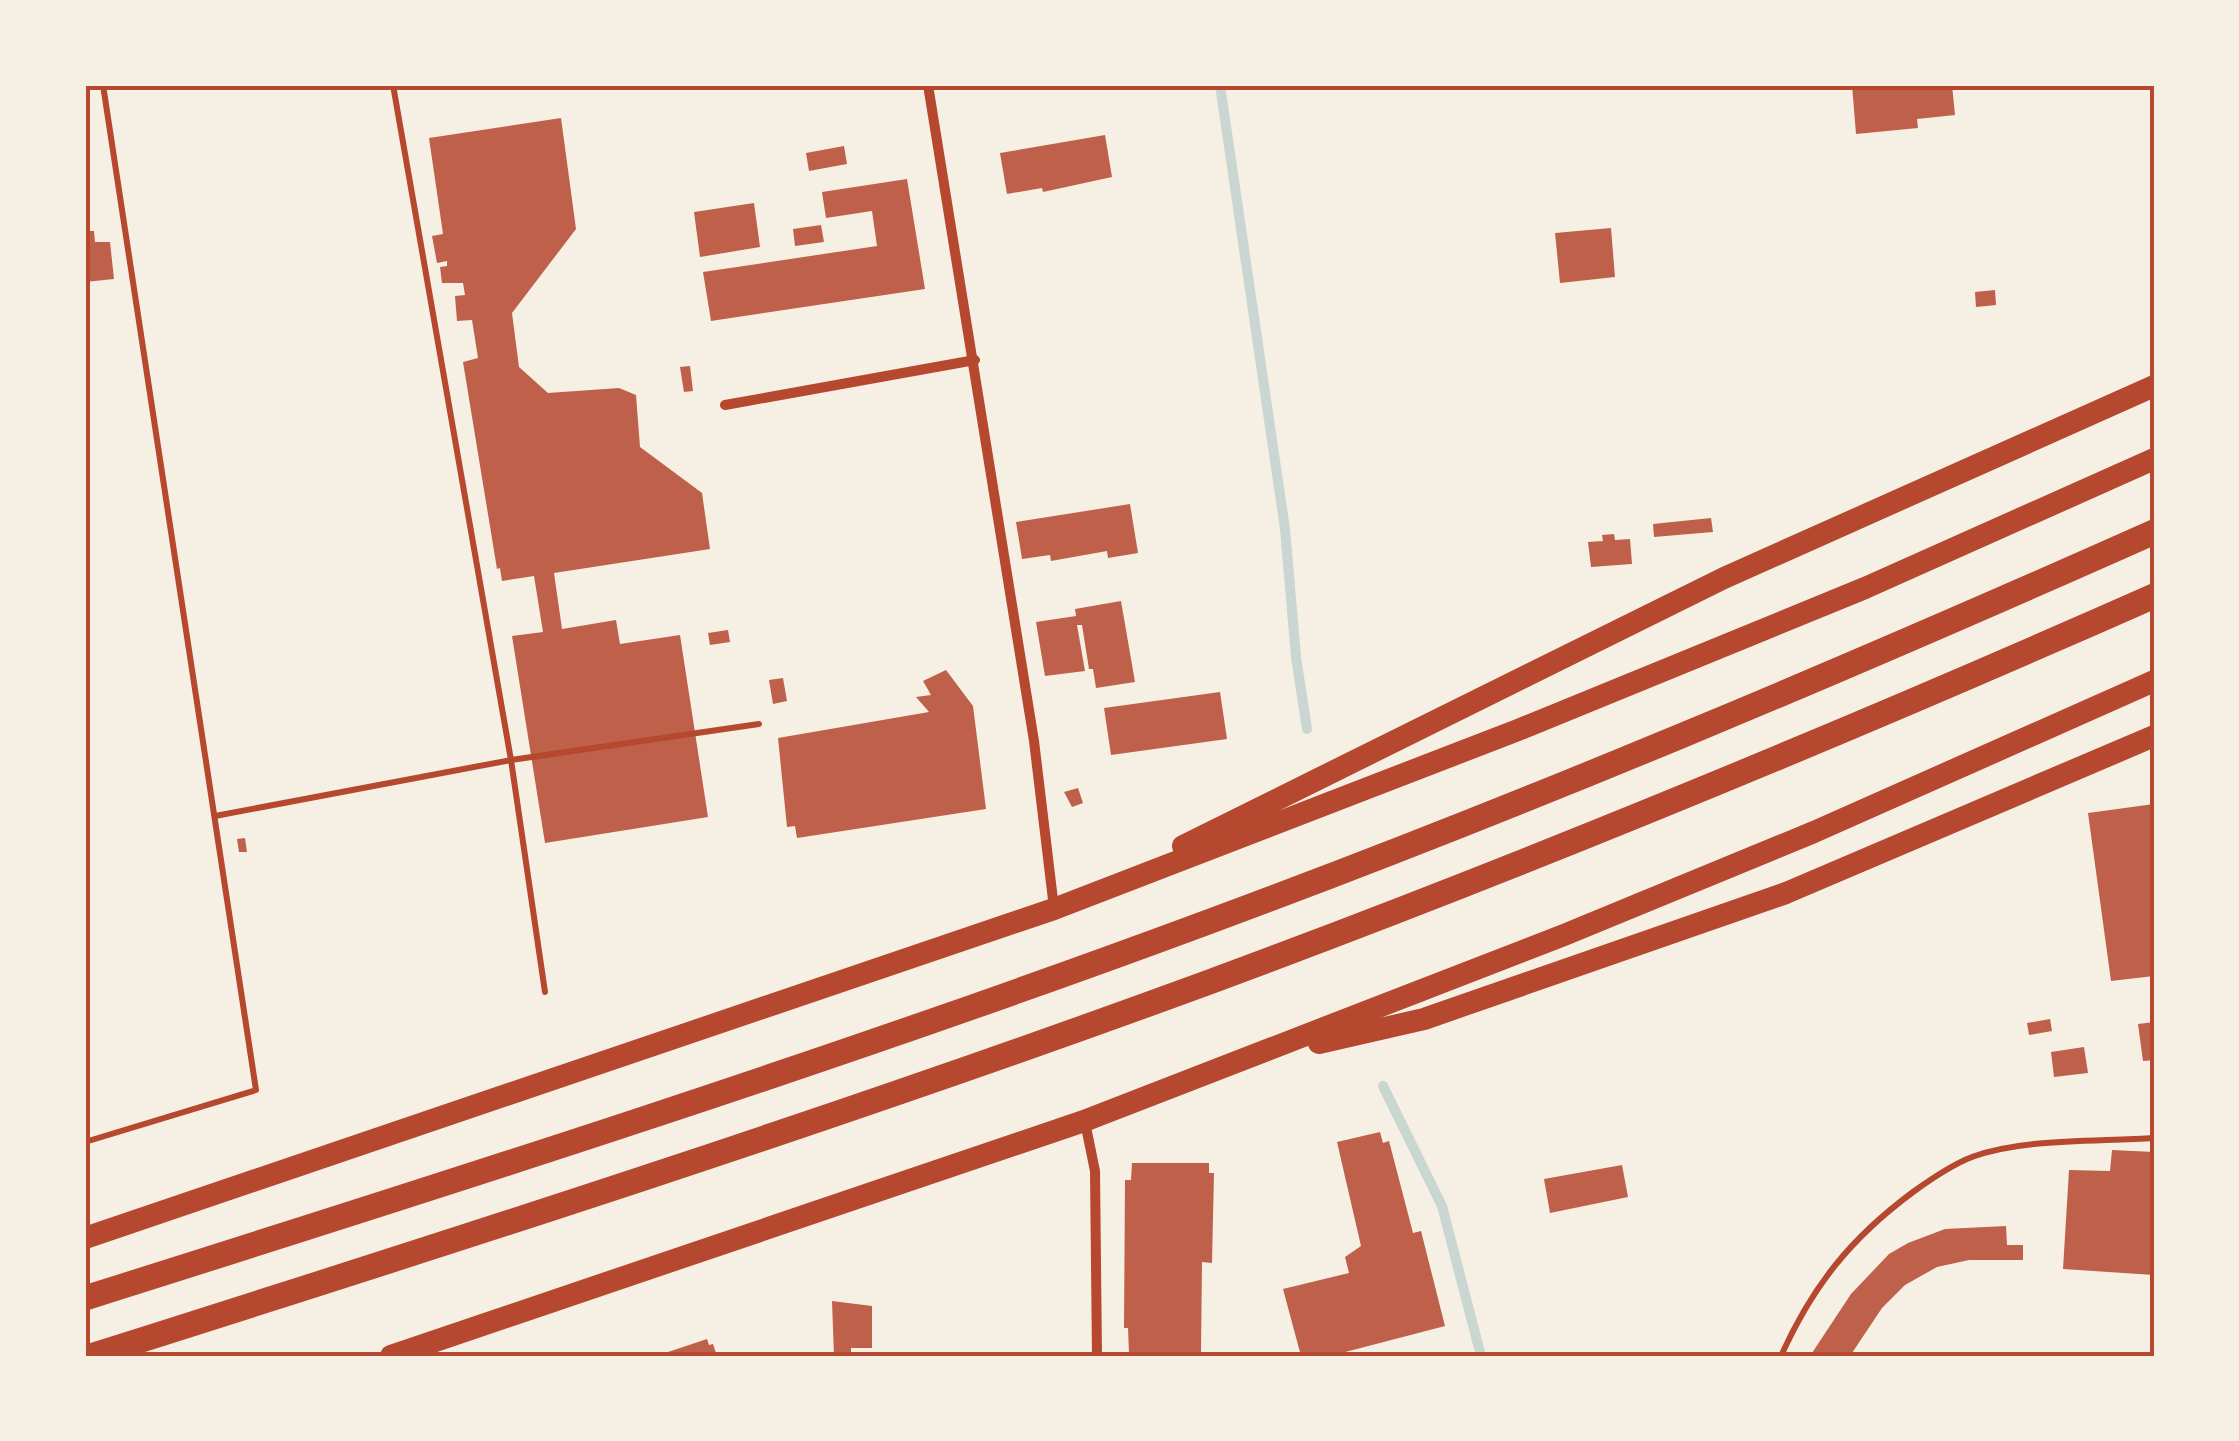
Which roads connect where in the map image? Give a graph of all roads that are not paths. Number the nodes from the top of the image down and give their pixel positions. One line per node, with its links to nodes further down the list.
1 (928, 85): 2 (street)
2 (975, 360): 4 (street); 10 (street)
3 (2154, 386): 10 (highway)
4 (725, 405)
5 (2154, 459): 10 (highway)
6 (2154, 532): 14 (highway)
7 (2154, 596): 15 (highway)
8 (2154, 681): 11 (highway)
9 (2154, 736): 11 (highway)
10 (1054, 910): 13 (highway)
11 (1239, 1062): 12 (highway)
12 (1084, 1122): 16 (highway); 17 (street)
13 (85, 1238)
14 (85, 1298)
15 (91, 1356)
16 (391, 1356)
17 (1096, 1356)

